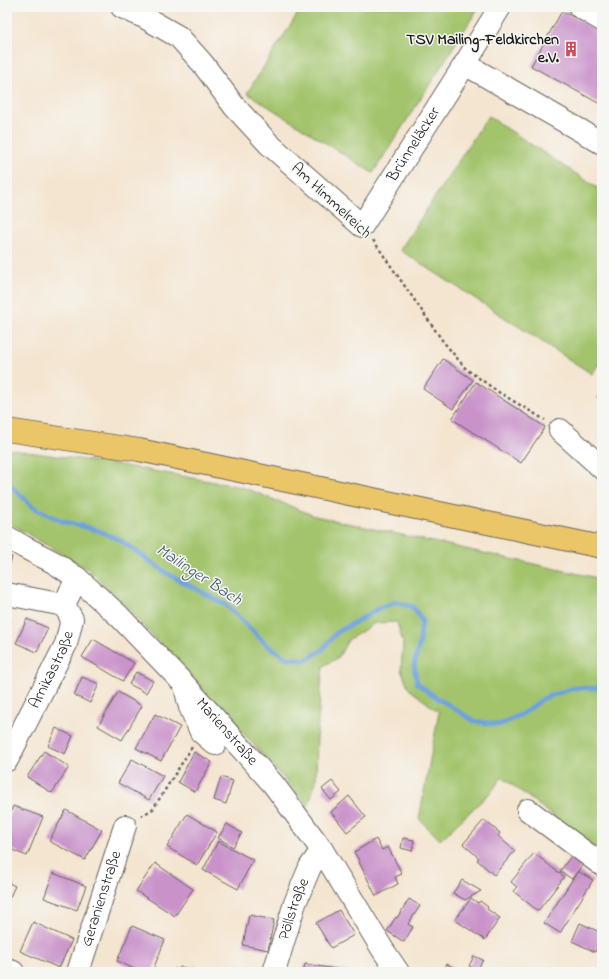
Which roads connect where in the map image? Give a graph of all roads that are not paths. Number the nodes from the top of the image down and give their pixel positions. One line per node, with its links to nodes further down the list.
1 (122, 7): 7 (street, Am Himmelreich)
2 (500, 7): 5 (street, Brünneläcker)
3 (580, 7): 4 (street)
4 (602, 20)
5 (465, 64): 6 (street); 7 (street, Brünneläcker)
6 (602, 143)
7 (362, 226)
8 (8, 430): 12 (main road)
9 (560, 430): 10 (street)
10 (602, 468)
11 (7, 537): 13 (street, Marienstraße)
12 (602, 547)
13 (77, 578): 15 (street, Arnikastraße); 16 (street, Marienstraße)
14 (7, 594): 15 (street)
15 (64, 605): 18 (street, Arnikastraße)
16 (184, 684): 17 (street); 21 (street, Marienstraße)
17 (208, 738)
18 (7, 760)
19 (528, 810): 22 (street)
20 (125, 826): 25 (street, Geranienstraße)
21 (322, 850): 26 (street, Pöllstraße); 27 (street, Marienstraße)
22 (602, 865)
23 (7, 970): 24 (street)
24 (13, 972)
25 (78, 972)
26 (274, 972)
27 (398, 972)

